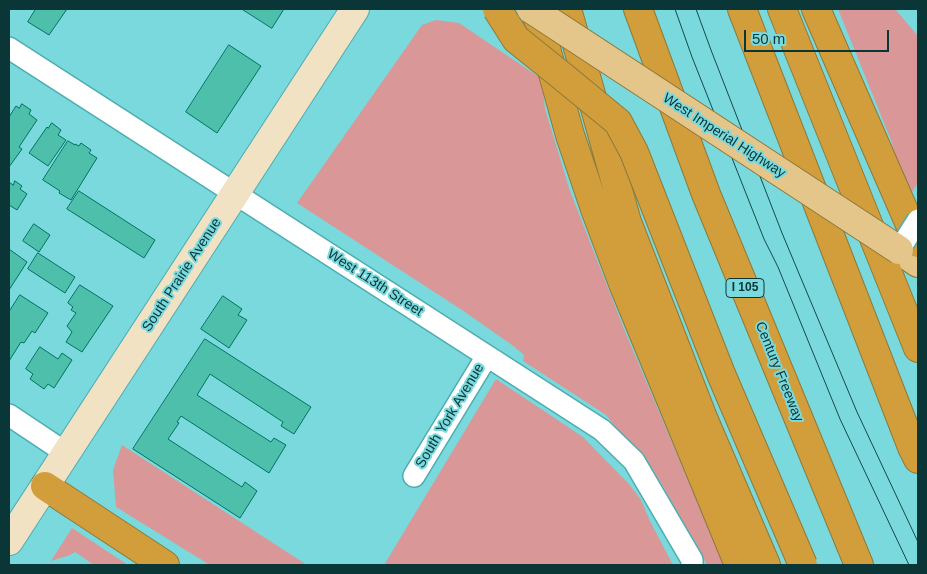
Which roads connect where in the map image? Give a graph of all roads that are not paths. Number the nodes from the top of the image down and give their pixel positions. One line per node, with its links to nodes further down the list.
1 (355, 9): 11 (main road, South Prairie Avenue)
2 (497, 9): 26 (highway, bridge)
3 (530, 9): 13 (main road, West Imperial Highway, bridge)
4 (535, 9): 24 (highway)
5 (567, 9): 25 (highway)
6 (638, 9): 27 (highway, Century Freeway / I 105)
7 (742, 9): 18 (highway)
8 (782, 9): 14 (highway)
9 (816, 9): 13 (highway)
10 (9, 48): 11 (street, West 113th Street)
11 (235, 194): 15 (street, West 113th Street); 17 (main road, South Prairie Avenue)
12 (918, 220): 13 (street, bridge)
13 (912, 252)
14 (918, 348)
15 (487, 356): 19 (street, South York Avenue); 23 (street, West 113th Street)
16 (9, 415): 17 (street)
17 (66, 453): 20 (main road, South Prairie Avenue)
18 (918, 459)
19 (414, 476)
20 (44, 486): 21 (main road, South Prairie Avenue); 22 (highway)
21 (9, 541)
22 (165, 565)
23 (692, 565)
24 (739, 565)
25 (766, 565)
26 (804, 565)
27 (859, 565)

